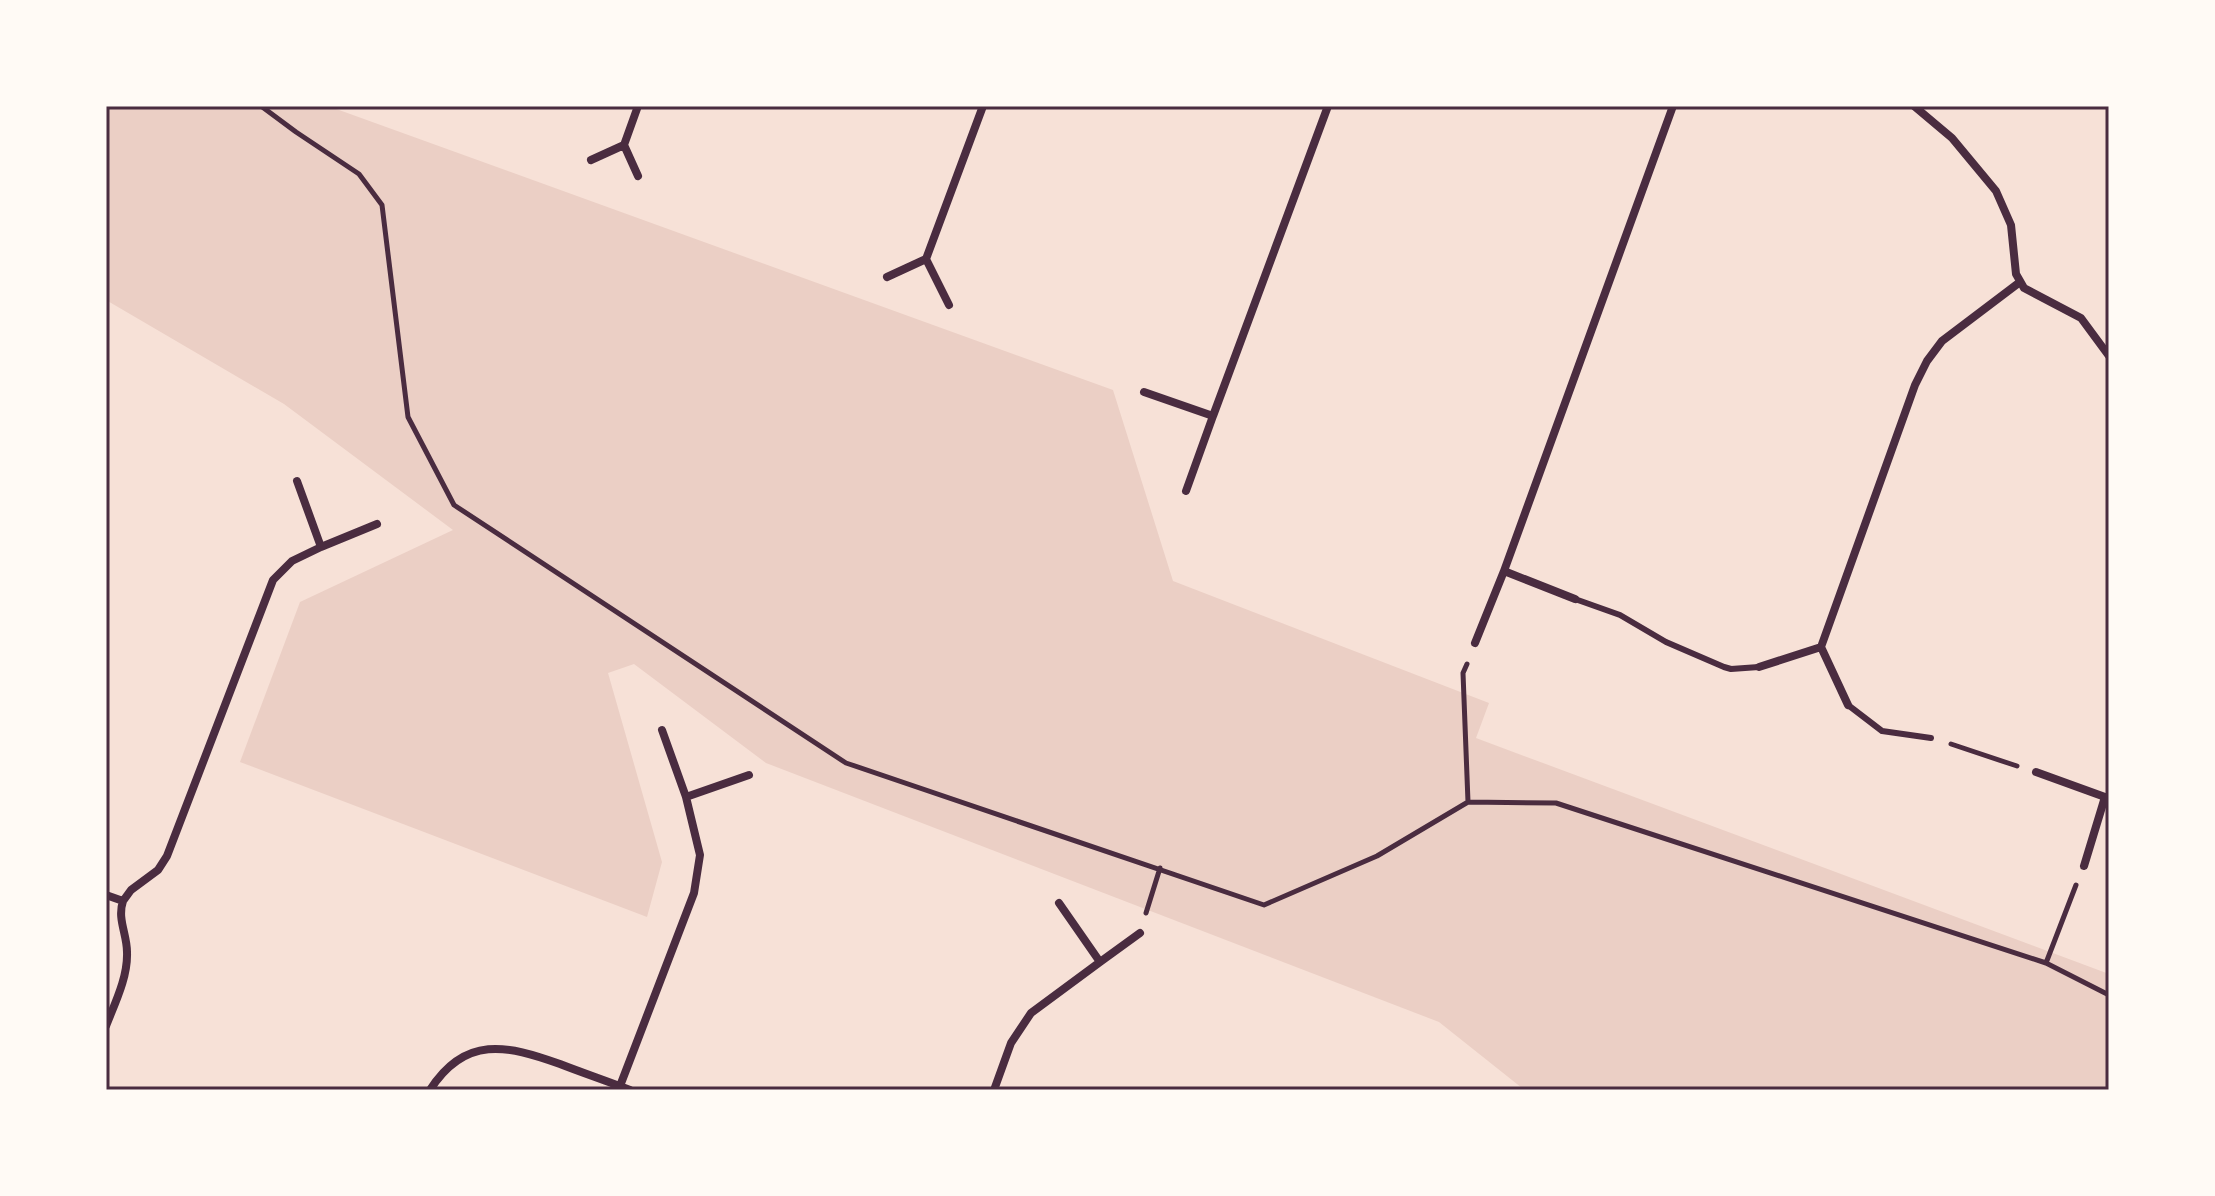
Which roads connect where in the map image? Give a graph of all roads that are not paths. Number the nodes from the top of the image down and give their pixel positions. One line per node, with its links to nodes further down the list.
1 (638, 106): 6 (street)
2 (983, 106): 9 (street)
3 (1328, 106): 15 (street)
4 (1673, 106): 20 (street)
5 (1914, 106): 11 (street)
6 (624, 145): 7 (street); 8 (street)
7 (591, 160)
8 (638, 176)
9 (926, 259): 10 (street); 12 (street)
10 (887, 277)
11 (2020, 282): 13 (street); 23 (street)
12 (949, 305)
13 (2109, 356)
14 (1144, 392): 15 (street)
15 (1213, 416): 17 (street)
16 (297, 481): 19 (street)
17 (1186, 491)
18 (377, 524): 19 (street)
19 (321, 547): 35 (street)
20 (1504, 571): 21 (street); 22 (street)
21 (1575, 599): 24 (lane)
22 (1475, 643)
23 (1821, 647): 24 (street); 25 (street)
24 (1759, 667)
25 (1848, 705): 27 (lane)
26 (662, 730): 31 (street)
27 (1931, 738)
28 (2036, 772): 32 (street)
29 (749, 775): 31 (street)
30 (2109, 788): 32 (street)
31 (686, 797): 40 (street)
32 (2105, 797): 33 (street)
33 (2084, 866)
34 (106, 895): 35 (street)
35 (123, 901): 39 (street)
36 (1059, 903): 38 (street)
37 (1140, 933): 38 (street)
38 (1100, 962): 43 (street)
39 (106, 1026)
40 (620, 1086): 41 (street); 42 (street)
41 (430, 1090)
42 (630, 1090)
43 (994, 1090)

